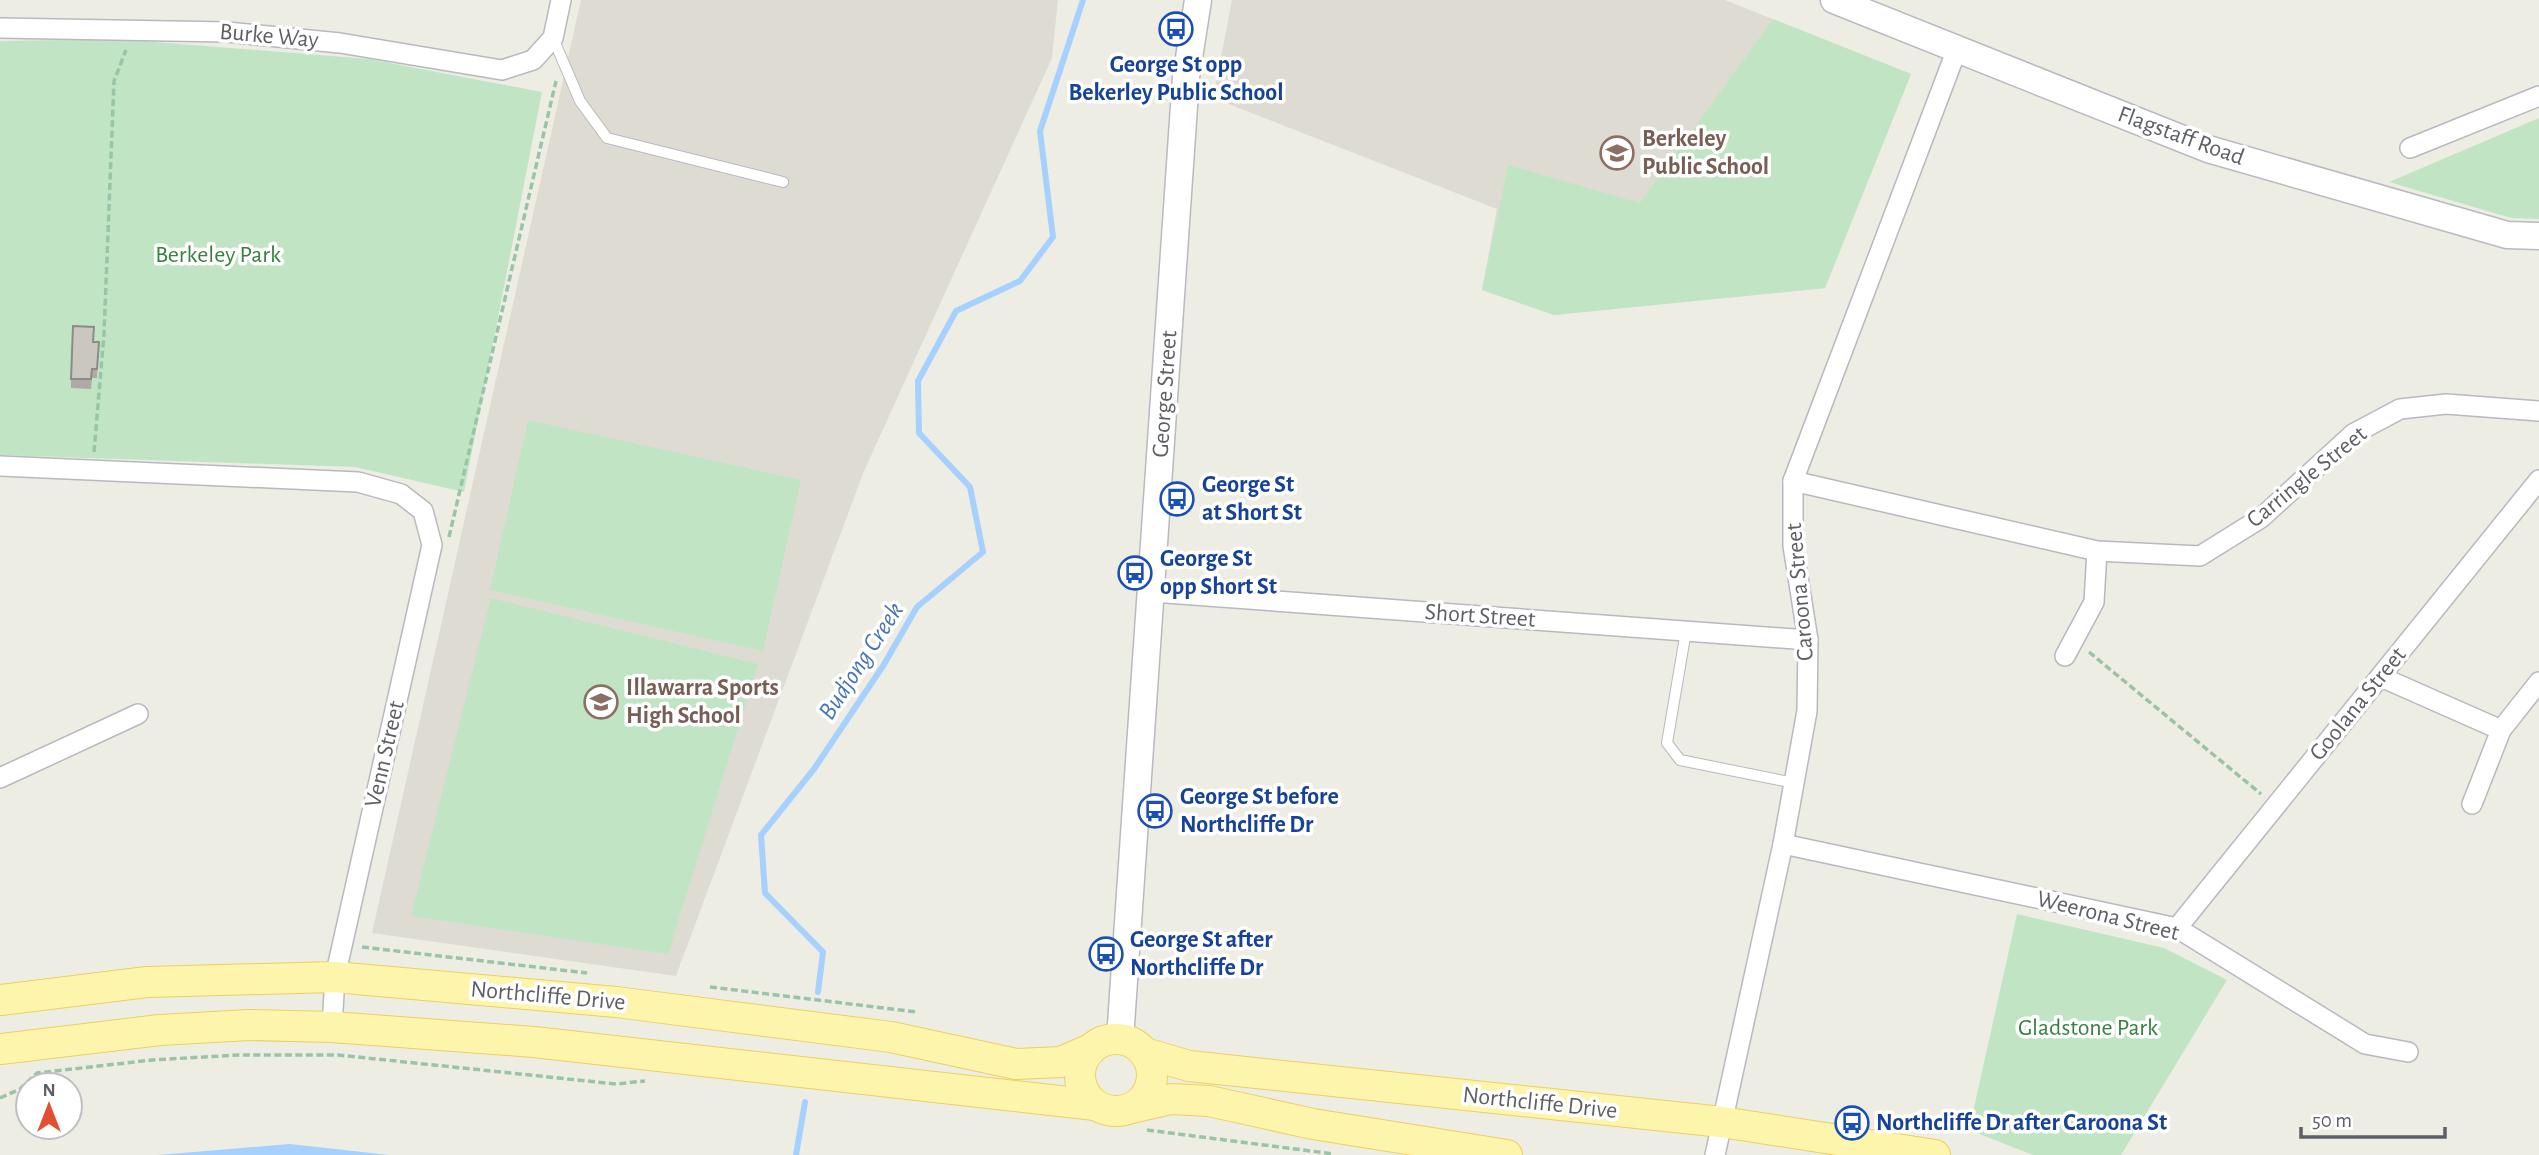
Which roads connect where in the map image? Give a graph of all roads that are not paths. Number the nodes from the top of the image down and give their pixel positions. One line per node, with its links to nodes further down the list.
1 (561, 0): 5 (street)
2 (1198, 0): 16 (main road, George Street)
3 (1838, 1): 6 (main road, Flagstaff Road)
4 (0, 28): 5 (street, Burke Way)
5 (553, 38): 9 (lane)
6 (1956, 49): 10 (main road, Flagstaff Road); 14 (street, Caroona Street)
7 (2539, 96): 8 (street)
8 (2410, 148)
9 (783, 182)
10 (2539, 236)
11 (2539, 411): 15 (street, Carringle Street)
12 (0, 466): 29 (street, Venn Street)
13 (2539, 480): 20 (street, Goolana Street)
14 (1793, 481): 15 (street, Carringle Street); 18 (street, Caroona Street)
15 (2097, 551): 19 (street)
16 (1152, 592): 17 (street, Short Street); 32 (main road, George Street)
17 (1686, 631): 18 (street, Short Street); 25 (lane)
18 (1808, 640): 25 (street, Caroona Street)
19 (2069, 648)
20 (2381, 677): 23 (street); 28 (street, Goolana Street)
21 (2539, 682): 23 (street)
22 (138, 714): 24 (street)
23 (2501, 730): 26 (street)
24 (0, 778)
25 (1794, 783): 27 (street, Caroona Street)
26 (2472, 804)
27 (1783, 844): 28 (street, Weerona Street); 38 (street, Caroona Street)
28 (2177, 928): 35 (street, Weerona Street)
29 (335, 977): 30 (main road, Northcliffe Drive); 31 (street, Venn Street); 34 (main road, Northcliffe Drive)
30 (0, 1000)
31 (332, 1027): 33 (main road, Northcliffe Drive); 36 (main road, Northcliffe Drive)
32 (1132, 1046): 34 (main road); 37 (main road); 38 (main road, Northcliffe Drive)
33 (0, 1049)
34 (1091, 1049): 36 (main road)
35 (2408, 1052)
36 (1095, 1105): 37 (main road)
37 (1135, 1119): 40 (main road)
38 (1722, 1122): 39 (main road, Northcliffe Drive); 41 (street, Caroona Street)
39 (1925, 1154)
40 (1507, 1155)
41 (1715, 1155)

